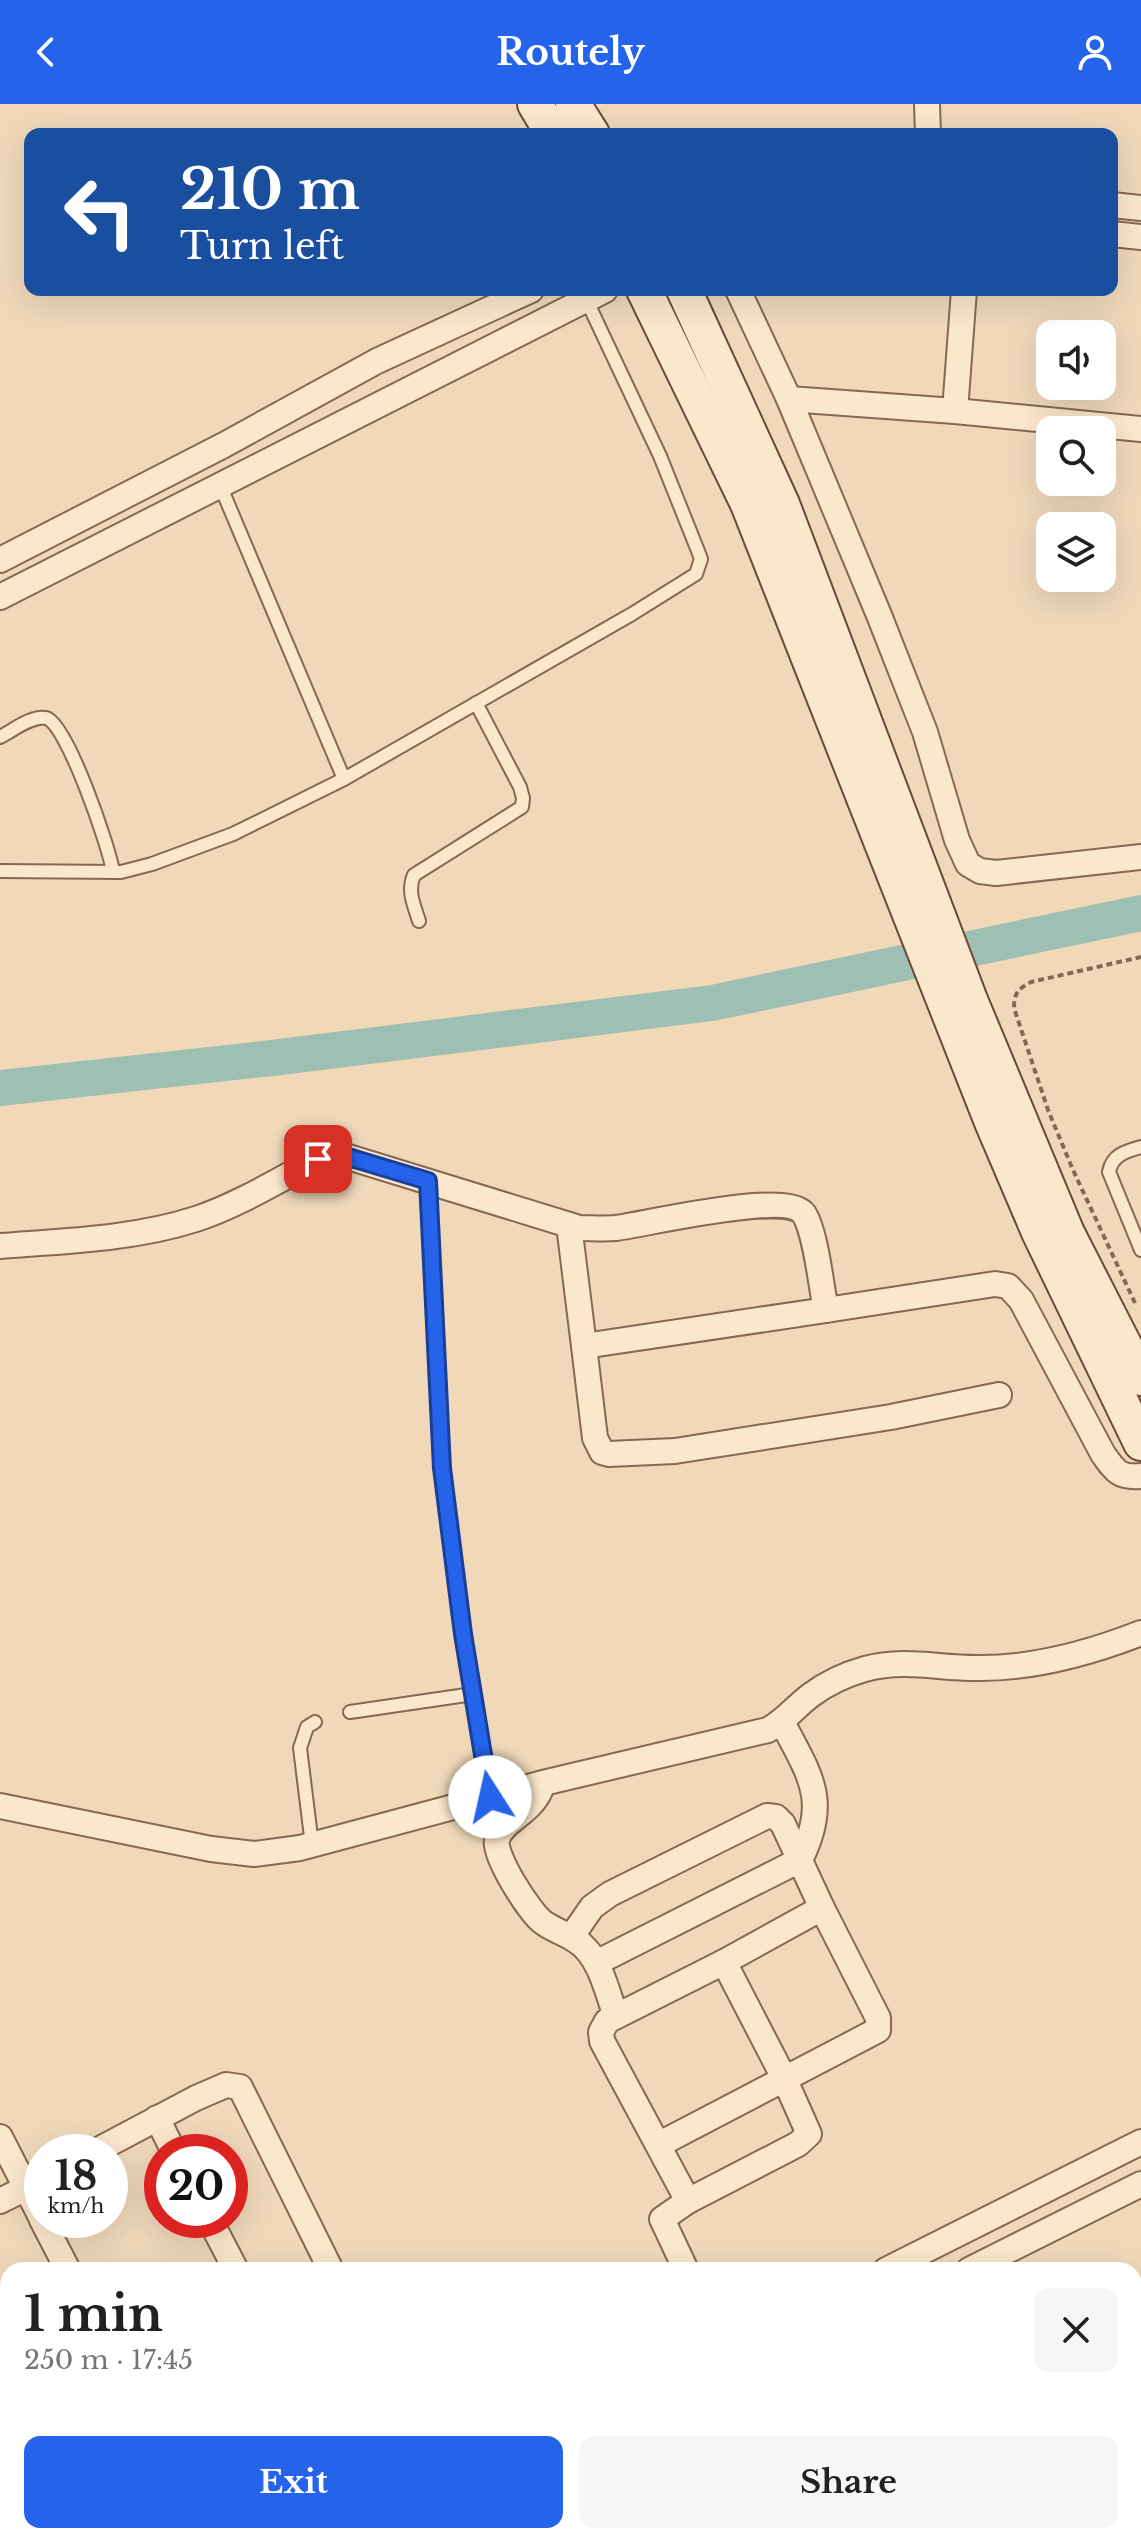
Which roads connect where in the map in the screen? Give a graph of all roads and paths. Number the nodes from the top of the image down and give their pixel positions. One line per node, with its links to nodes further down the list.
1 (535, 104): 3 (main road)
2 (927, 104): 4 (street)
3 (580, 118)
4 (928, 128)
5 (1118, 206): 6 (street)
6 (1141, 208)
7 (1118, 235): 8 (street)
8 (1141, 237)
9 (518, 296): 20 (street)
10 (594, 296): 19 (street)
11 (596, 296): 22 (lane)
12 (647, 296): 28 (main road)
13 (687, 296): 28 (main road)
14 (741, 296): 16 (street)
15 (964, 296): 17 (street)
16 (789, 399): 17 (street); 25 (street)
17 (955, 411): 18 (street)
18 (1141, 429)
19 (220, 485): 21 (street); 24 (lane)
20 (0, 560)
21 (0, 597)
22 (476, 703): 24 (lane); 29 (lane)
23 (0, 737): 27 (lane)
24 (344, 779): 27 (lane)
25 (1141, 857)
26 (0, 871): 27 (lane)
27 (113, 872)
28 (912, 883): 31 (main road)
29 (419, 921)
30 (1141, 957): 38 (path)
31 (959, 1004): 40 (main road); 42 (main road)
32 (1141, 1147): 36 (lane)
33 (428, 1181): 34 (street); 35 (street); 45 (lane)
34 (569, 1225): 37 (street); 39 (street)
35 (0, 1246)
36 (1141, 1250)
37 (826, 1310): 39 (street); 43 (street)
38 (1141, 1317)
39 (584, 1346): 41 (street)
40 (1141, 1378)
41 (999, 1395)
42 (1141, 1443)
43 (1141, 1476)
44 (1141, 1633): 48 (street)
45 (473, 1694): 46 (lane); 50 (lane)
46 (350, 1712)
47 (315, 1722): 52 (lane)
48 (782, 1722): 49 (street); 53 (street)
49 (543, 1783): 50 (street); 55 (street)
50 (490, 1797): 52 (street)
51 (0, 1806): 52 (street)
52 (312, 1845)
53 (800, 1860): 54 (street); 55 (street); 57 (street)
54 (822, 1908): 56 (street); 59 (street)
55 (572, 1936): 57 (street)
56 (724, 1962): 58 (street); 59 (street)
57 (596, 1963): 58 (street)
58 (616, 2016): 65 (street)
59 (785, 2080): 65 (street); 70 (street)
60 (157, 2118): 61 (street); 62 (street); 75 (street)
61 (127, 2134)
62 (165, 2134)
63 (0, 2137): 66 (street)
64 (1141, 2142): 77 (street)
65 (658, 2145): 70 (street)
66 (24, 2170)
67 (1141, 2184): 78 (street)
68 (24, 2189): 69 (street)
69 (0, 2201)
70 (688, 2201): 76 (street)
71 (51, 2238): 73 (street)
72 (219, 2238): 74 (street)
73 (64, 2262)
74 (232, 2262)
75 (322, 2262)
76 (682, 2262)
77 (902, 2262)
78 (985, 2262)

